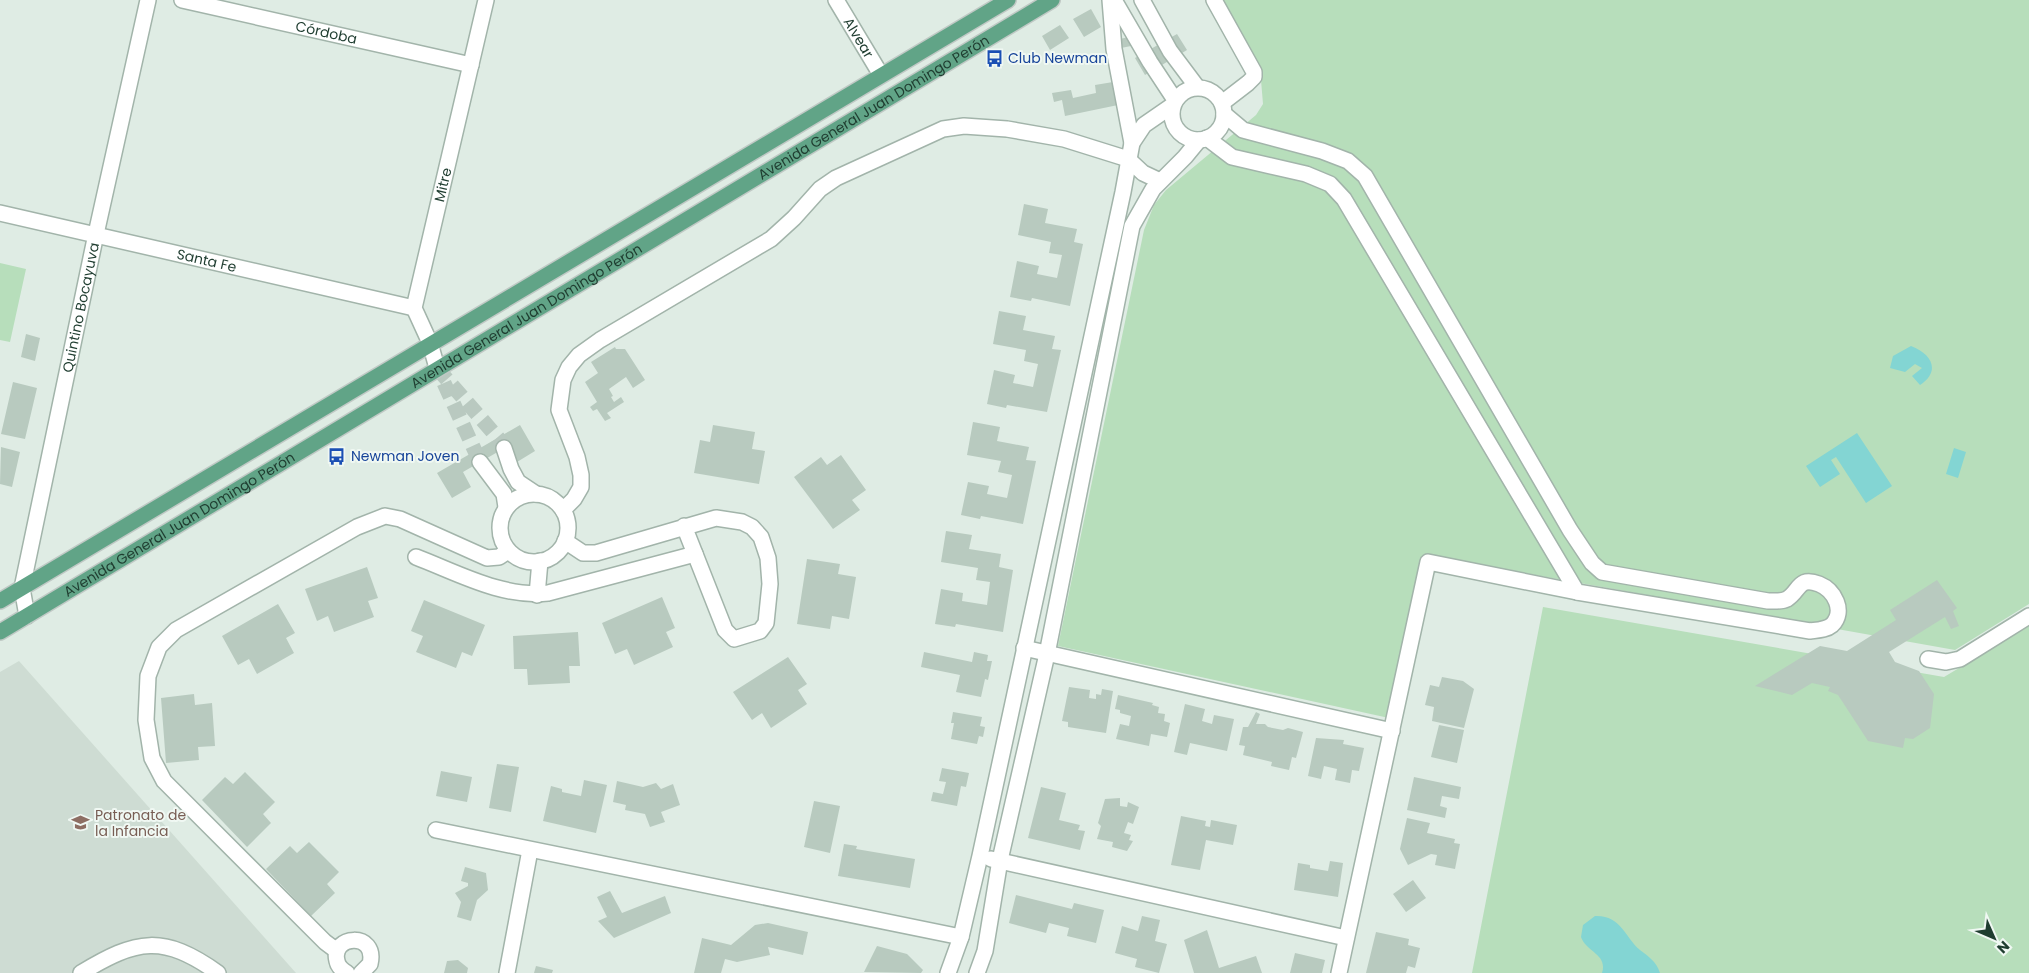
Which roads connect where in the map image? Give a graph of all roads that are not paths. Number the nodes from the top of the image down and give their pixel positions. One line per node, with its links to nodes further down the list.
1 (148, 0): 21 (street, Quintino Bocayuva)
2 (182, 0): 11 (street, Córdoba)
3 (486, 0): 11 (street, Mitre)
4 (836, 0): 12 (street, Alvear)
5 (1008, 0): 12 (main road, Avenida General Juan Domingo Perón)
6 (1052, 0): 24 (main road, Avenida General Juan Domingo Perón)
7 (1110, 0): 17 (street)
8 (1114, 0): 14 (street)
9 (1214, 0): 15 (street)
10 (1149, 2): 13 (street)
11 (470, 65): 22 (street, Mitre)
12 (881, 75): 23 (main road, Avenida General Juan Domingo Perón)
13 (1197, 87): 14 (street); 15 (street)
14 (1174, 102): 16 (street); 17 (street)
15 (1223, 109): 16 (street); 37 (street)
16 (1203, 139): 19 (street); 37 (street)
17 (1132, 143): 18 (street)
18 (1128, 159): 19 (street); 29 (street); 43 (street)
19 (1160, 182): 44 (street)
20 (0, 212): 21 (street, Santa Fe)
21 (96, 234): 22 (street, Santa Fe); 36 (street, Quintino Bocayuva)
22 (414, 308): 23 (street)
23 (430, 344): 24 (street); 36 (main road, Avenida General Juan Domingo Perón)
24 (437, 368): 40 (main road, Avenida General Juan Domingo Perón)
25 (504, 448): 27 (street)
26 (480, 462): 28 (street)
27 (536, 494): 28 (street); 29 (street)
28 (506, 508): 32 (street)
29 (562, 510): 31 (street)
30 (684, 526): 31 (street); 33 (street); 33 (street)
31 (565, 541): 35 (street)
32 (508, 551): 35 (street); 53 (street)
33 (695, 554): 38 (street)
34 (416, 557): 38 (street)
35 (540, 561): 38 (street)
36 (22, 588): 39 (main road, Avenida General Juan Domingo Perón); 40 (street, Quintino Bocayuva)
37 (1577, 592): 46 (street)
38 (537, 595)
39 (0, 601)
40 (27, 616): 42 (main road, Avenida General Juan Domingo Perón)
41 (2029, 616): 45 (street)
42 (0, 632)
43 (1024, 648): 44 (street); 49 (street)
44 (1047, 654): 46 (street); 50 (street)
45 (1928, 659)
46 (1392, 731): 52 (street)
47 (436, 830): 48 (street)
48 (530, 850): 51 (street); 58 (street)
49 (980, 856): 50 (street); 51 (street)
50 (1000, 860): 52 (street); 60 (street)
51 (961, 937): 59 (street)
52 (1346, 938): 61 (street)
53 (338, 951): 56 (street); 57 (street)
54 (81, 973): 55 (street)
55 (218, 973)
56 (347, 973)
57 (361, 973)
58 (507, 973)
59 (948, 973)
60 (977, 973)
61 (1339, 973)

